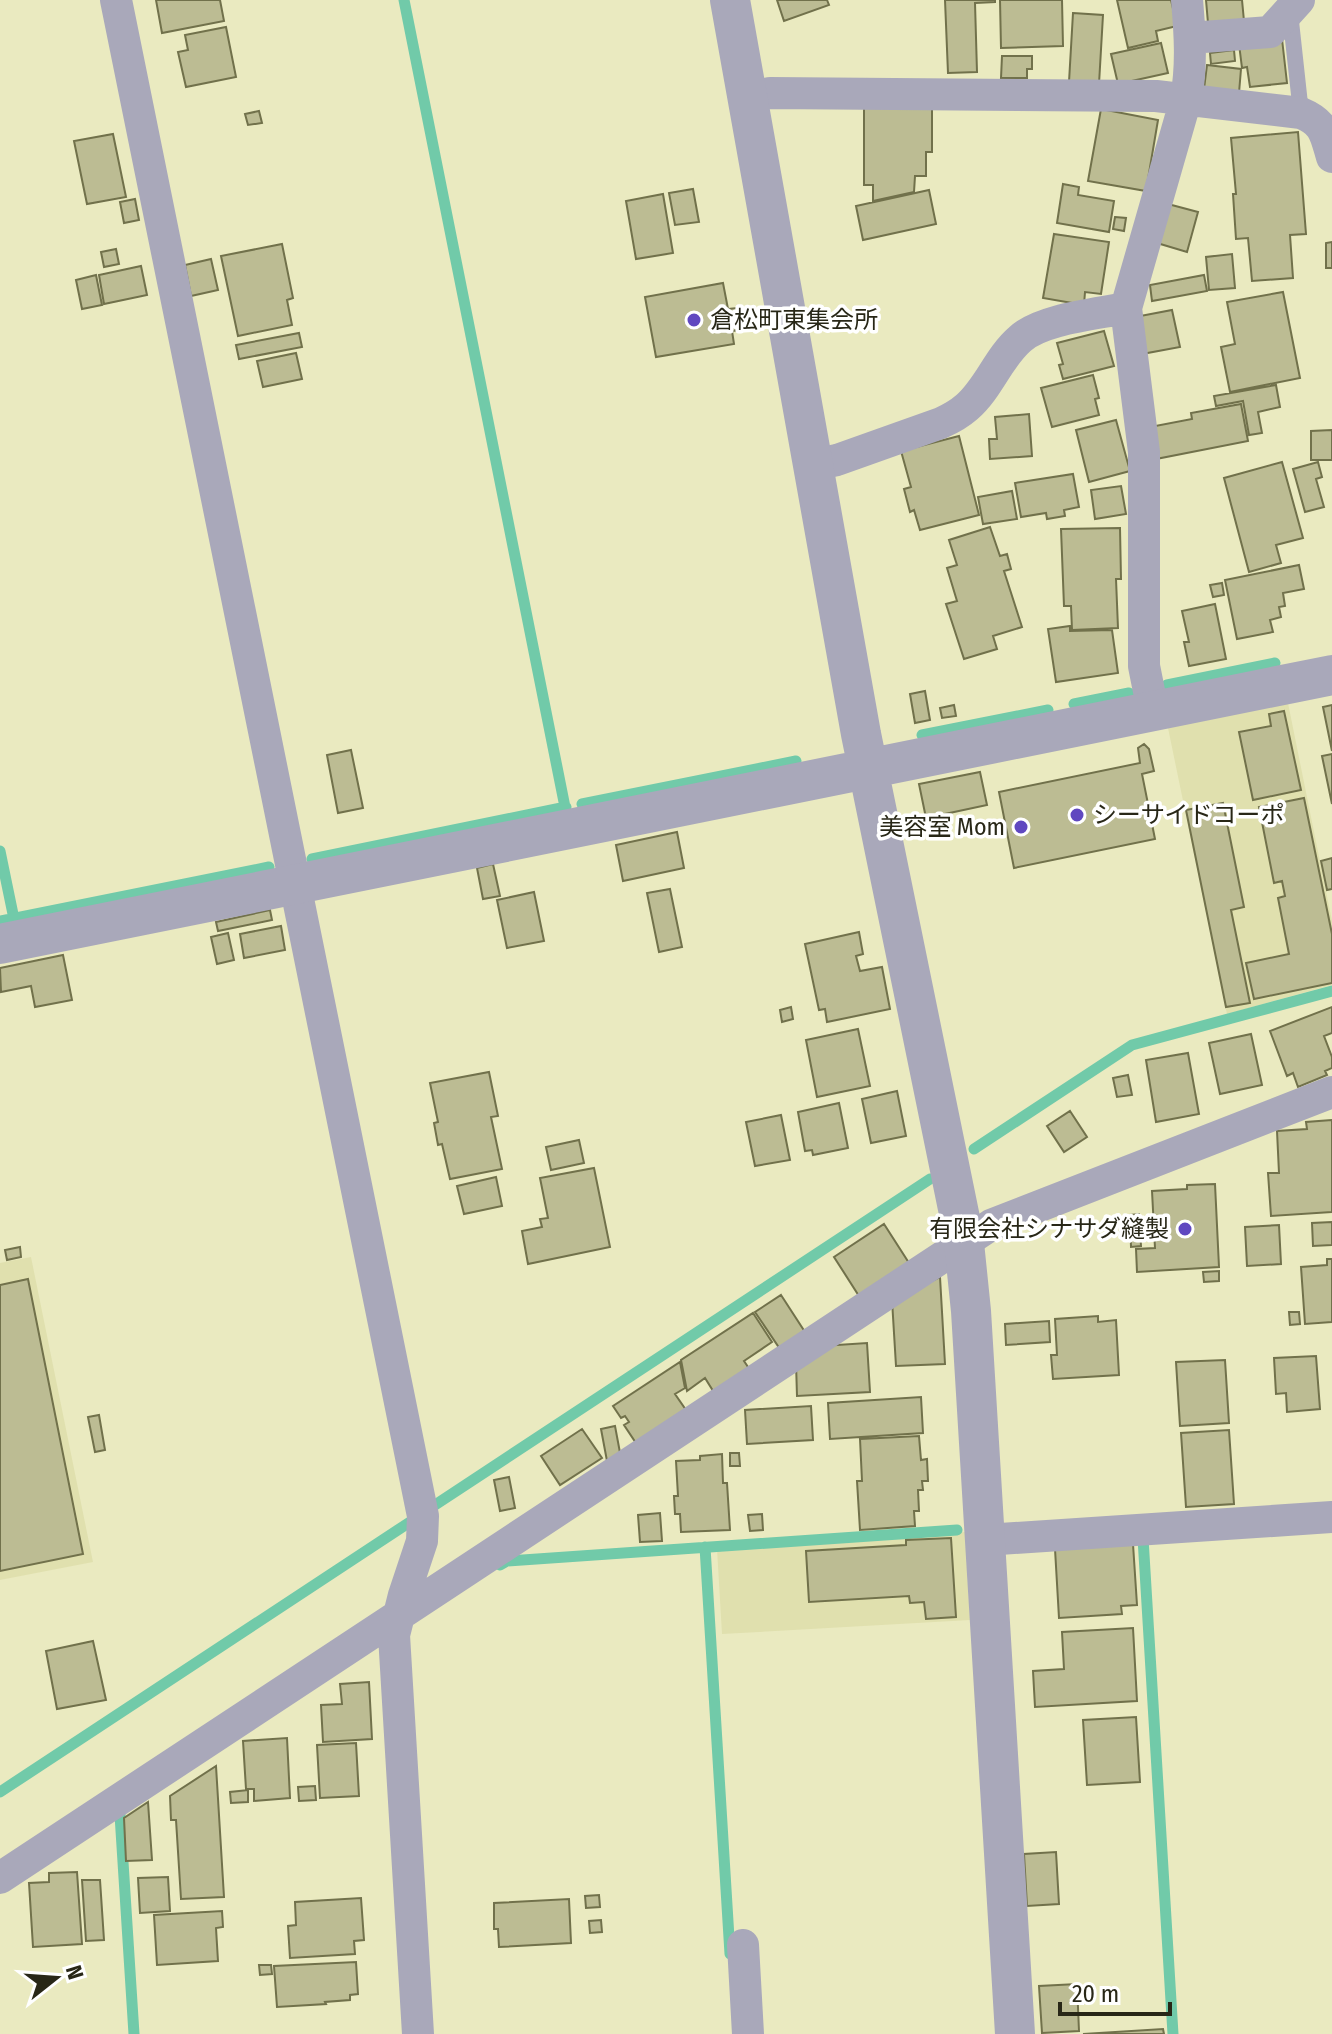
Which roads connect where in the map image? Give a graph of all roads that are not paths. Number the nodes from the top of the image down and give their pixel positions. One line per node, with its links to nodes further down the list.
1 (116, 0): 15 (street)
2 (730, 0): 6 (street)
3 (1187, 0): 5 (street)
4 (1294, 5): 5 (street); 8 (lane)
5 (1190, 38): 7 (street)
6 (748, 97): 7 (street); 11 (street)
7 (1186, 99): 8 (street); 10 (street)
8 (1301, 113): 9 (street)
9 (1332, 157)
10 (1126, 308): 11 (street); 13 (street)
11 (813, 465): 14 (street)
12 (1332, 675): 13 (street)
13 (1153, 711): 14 (street)
14 (868, 769): 15 (street); 18 (street)
15 (295, 885): 16 (street); 21 (street)
16 (0, 944)
17 (1332, 1092): 18 (street)
18 (964, 1242): 20 (street); 21 (street)
19 (1332, 1517): 20 (street)
20 (985, 1540): 26 (street)
21 (399, 1615): 22 (street); 24 (street)
22 (0, 1878)
23 (743, 1945): 25 (street)
24 (418, 2034)
25 (748, 2034)
26 (1015, 2034)

